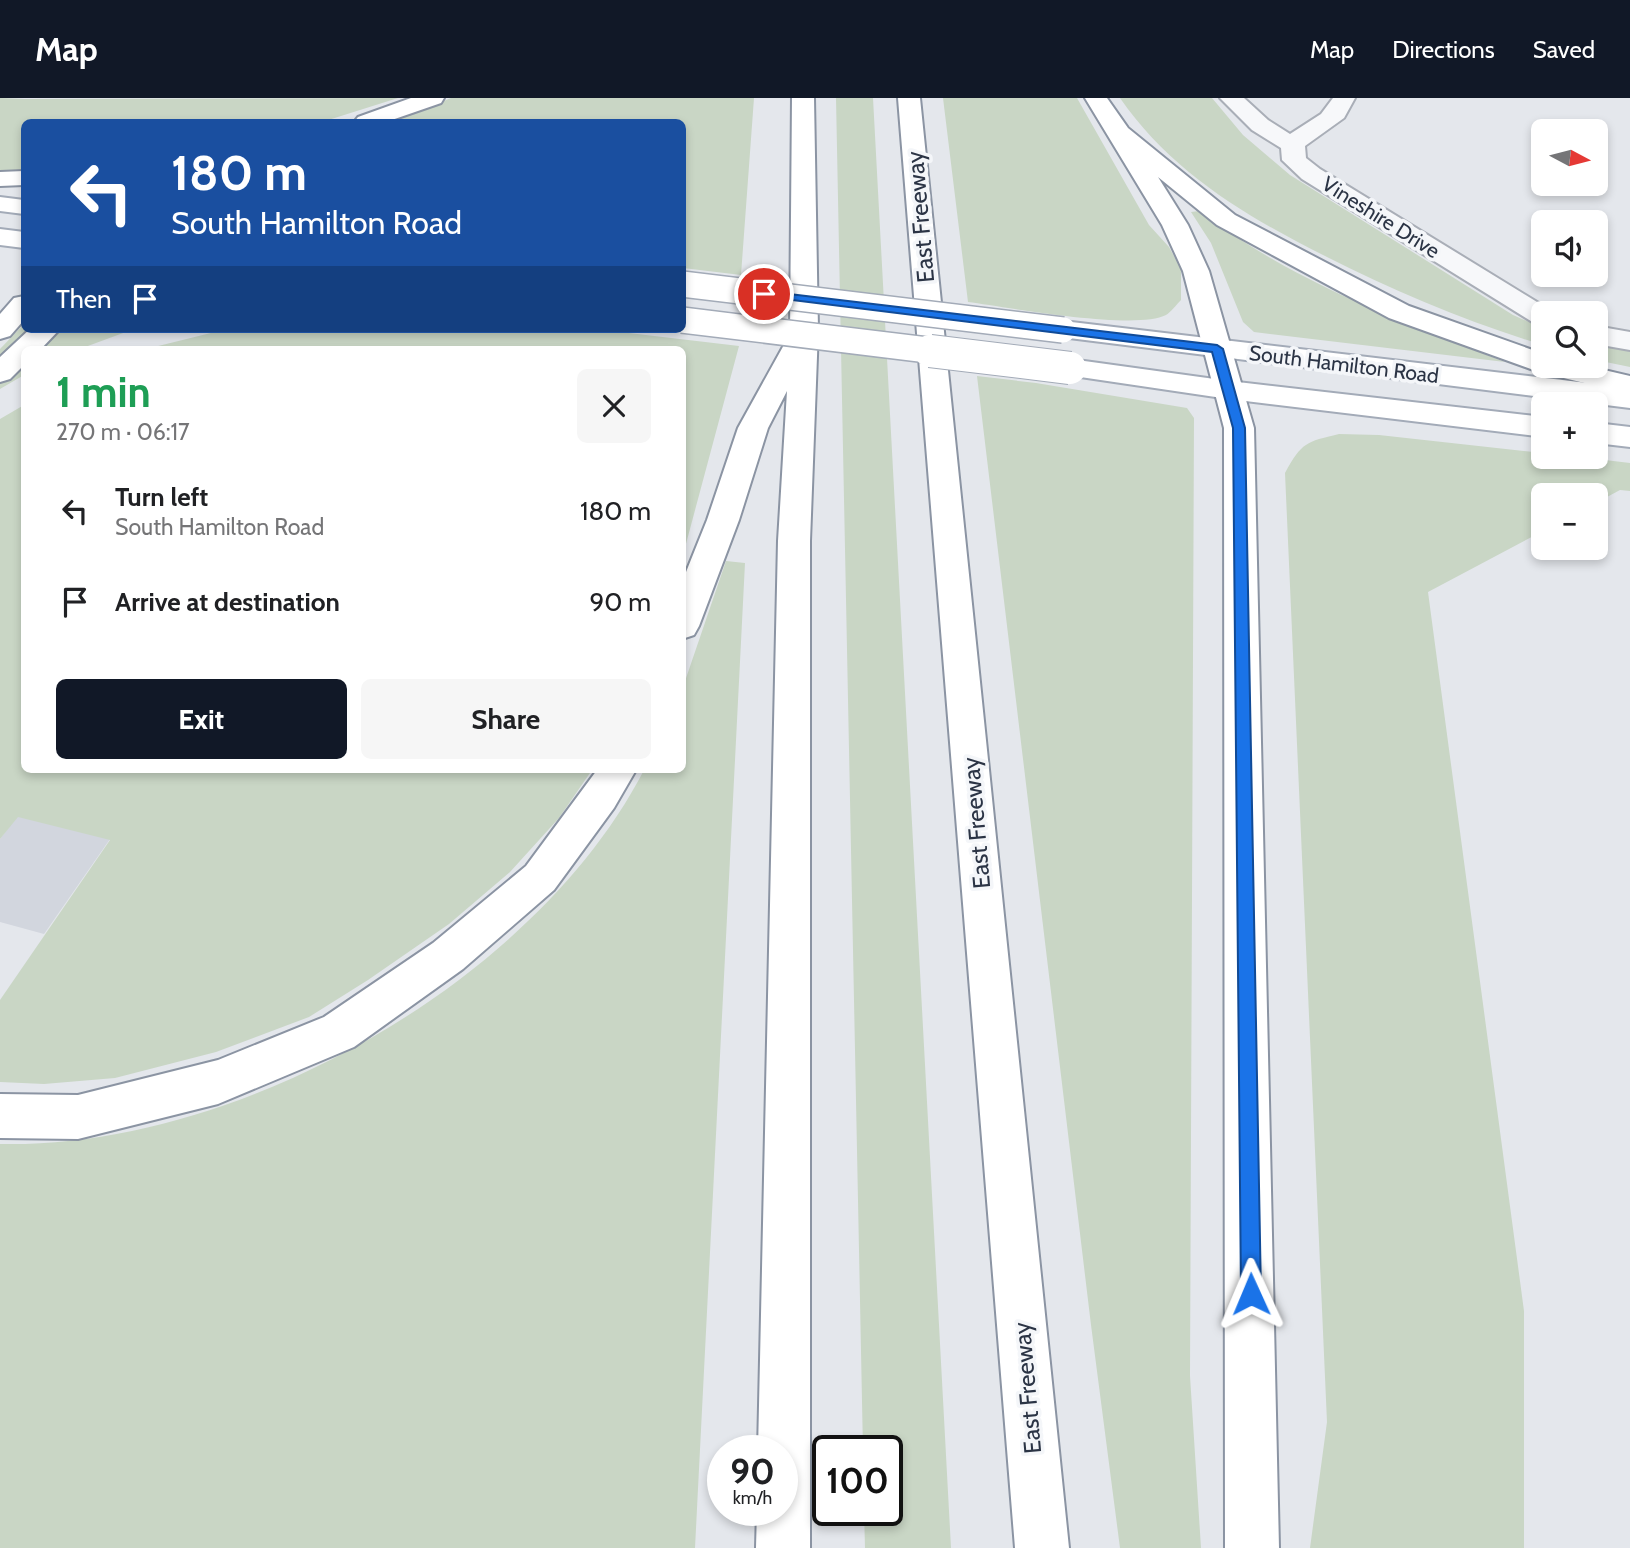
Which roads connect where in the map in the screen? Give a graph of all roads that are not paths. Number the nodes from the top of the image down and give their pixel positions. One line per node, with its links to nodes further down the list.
1 (433, 98): 7 (main road)
2 (803, 98): 21 (main road)
3 (909, 98): 40 (main road, East Freeway)
4 (1096, 98): 8 (main road)
5 (1231, 98): 9 (street)
6 (1344, 98): 9 (street)
7 (374, 119)
8 (1118, 133): 27 (main road); 28 (main road)
9 (1293, 144): 18 (street, Vineshire Drive)
10 (21, 178): 11 (main road)
11 (0, 179)
12 (0, 204): 13 (main road)
13 (21, 207)
14 (0, 237): 15 (main road)
15 (21, 240)
16 (686, 284): 28 (main road, South Hamilton Road, bridge)
17 (21, 307): 20 (main road)
18 (1531, 309)
19 (686, 320): 28 (main road, South Hamilton Road, bridge)
20 (0, 330)
21 (804, 330): 36 (main road); 39 (main road)
22 (42, 333): 25 (main road)
23 (1608, 337): 24 (street)
24 (1630, 341)
25 (28, 346)
26 (21, 353): 29 (main road)
27 (1531, 359)
28 (1223, 370): 32 (main road, South Hamilton Road); 33 (main road, South Hamilton Road); 41 (main road)
29 (0, 373)
30 (1600, 378): 31 (main road)
31 (1630, 385)
32 (1630, 398)
33 (1531, 425)
34 (1608, 434): 35 (main road)
35 (1630, 437)
36 (686, 616)
37 (615, 773): 38 (main road)
38 (0, 1116)
39 (783, 1548)
40 (1042, 1548)
41 (1252, 1548)

